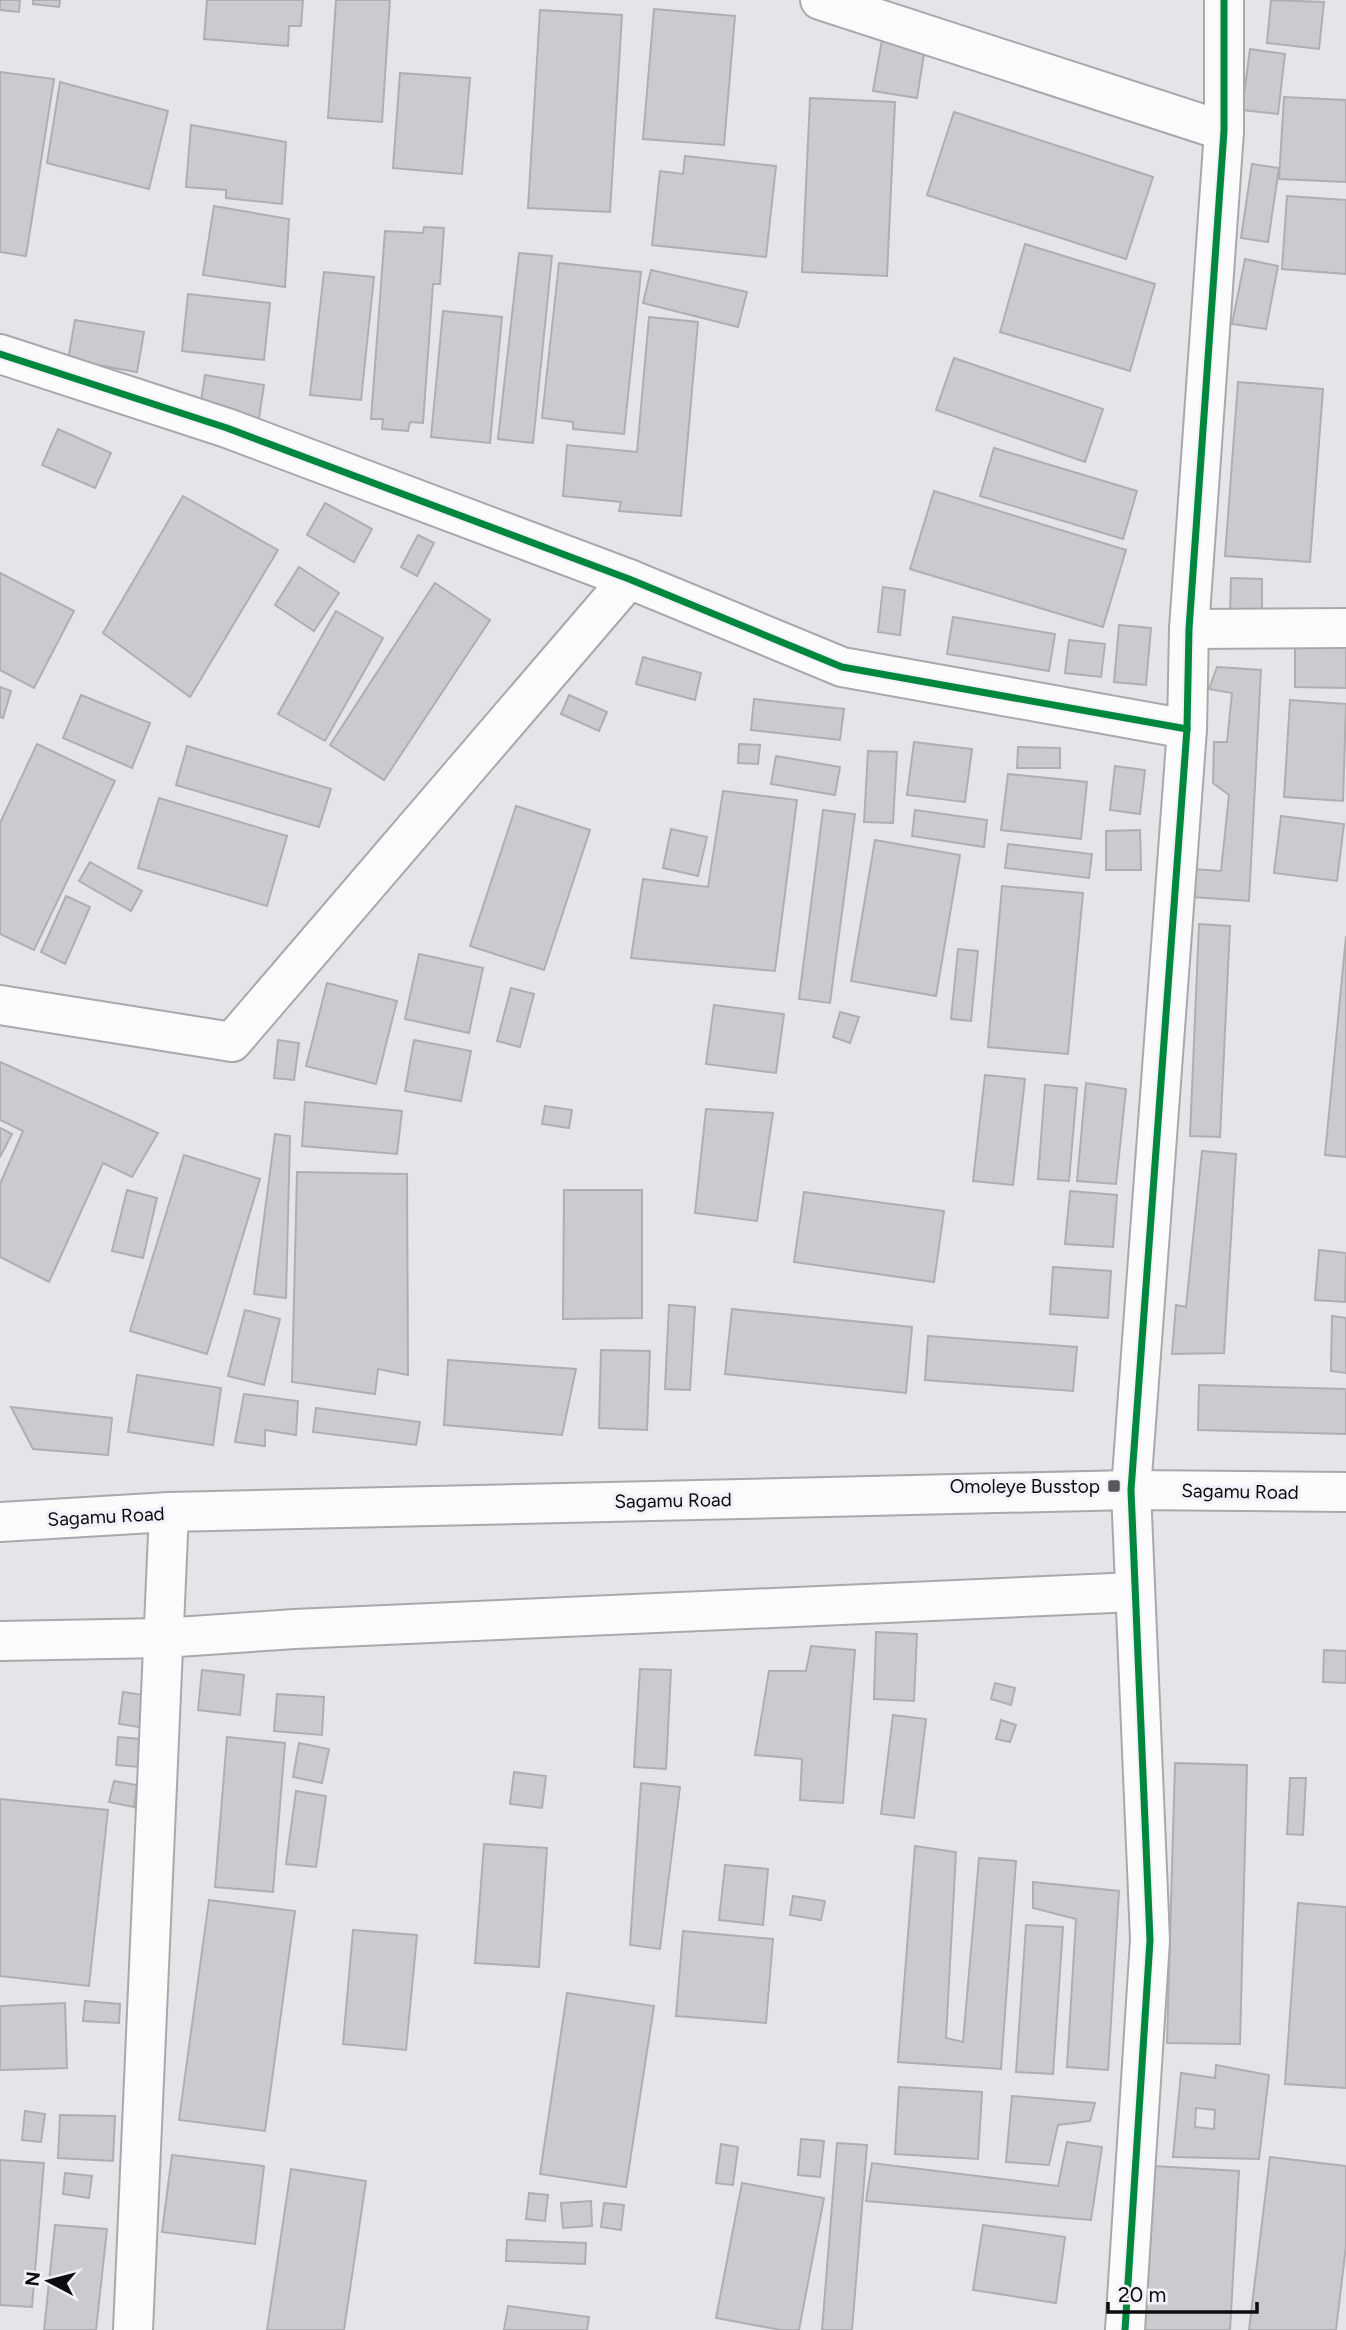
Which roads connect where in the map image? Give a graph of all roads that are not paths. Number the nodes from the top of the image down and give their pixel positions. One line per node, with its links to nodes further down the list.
1 (820, 0): 3 (main road)
2 (1224, 0): 3 (main road)
3 (1224, 131): 7 (main road)
4 (0, 354): 5 (main road)
5 (629, 579): 8 (main road); 9 (main road)
6 (1346, 628): 7 (main road)
7 (1189, 629): 8 (main road)
8 (1187, 729): 10 (main road)
9 (0, 1004)
10 (1131, 1490): 11 (main road, Sagamu Road); 12 (main road, Sagamu Road); 14 (main road)
11 (1346, 1492)
12 (169, 1512): 13 (main road, Sagamu Road); 15 (main road)
13 (0, 1522)
14 (1135, 1592): 15 (main road); 18 (main road)
15 (163, 1637): 16 (main road); 17 (main road)
16 (0, 1641)
17 (133, 2330)
18 (1125, 2330)

